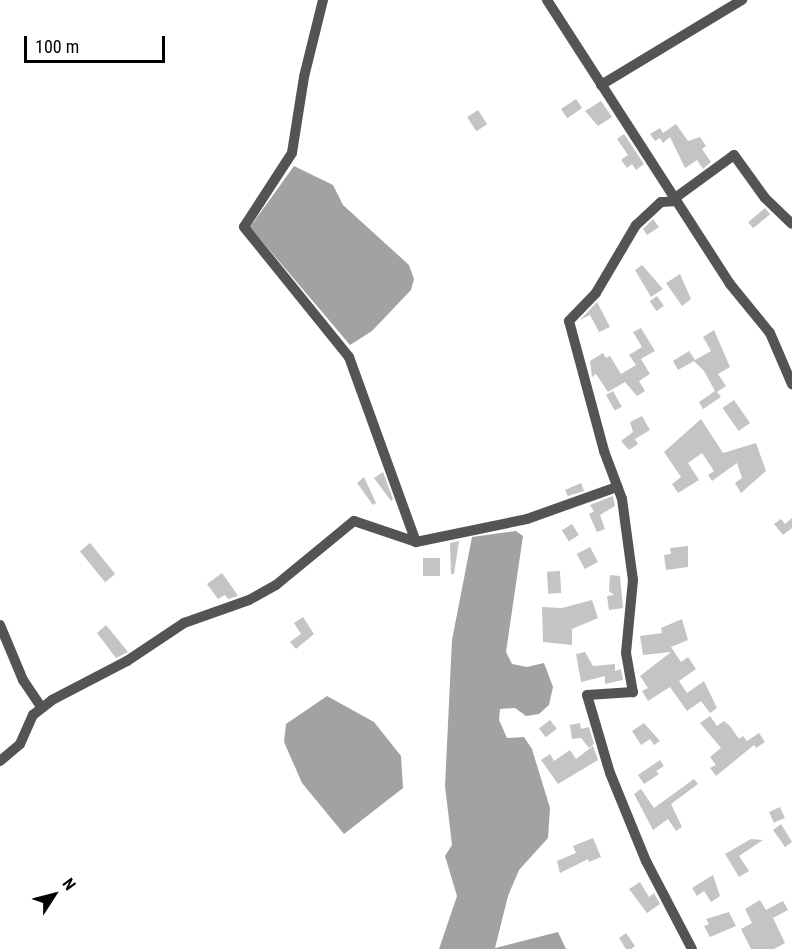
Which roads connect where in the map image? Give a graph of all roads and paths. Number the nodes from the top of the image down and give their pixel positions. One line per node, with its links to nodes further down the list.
1 (323, 0): 9 (street)
2 (547, 0): 4 (street)
3 (742, 0): 4 (street)
4 (601, 85): 5 (street)
5 (676, 200): 6 (street); 7 (street); 8 (street)
6 (792, 224)
7 (792, 384)
8 (617, 487): 9 (street); 13 (street)
9 (416, 542): 11 (street)
10 (0, 626): 11 (street)
11 (41, 707): 12 (street)
12 (0, 762)
13 (692, 949)

